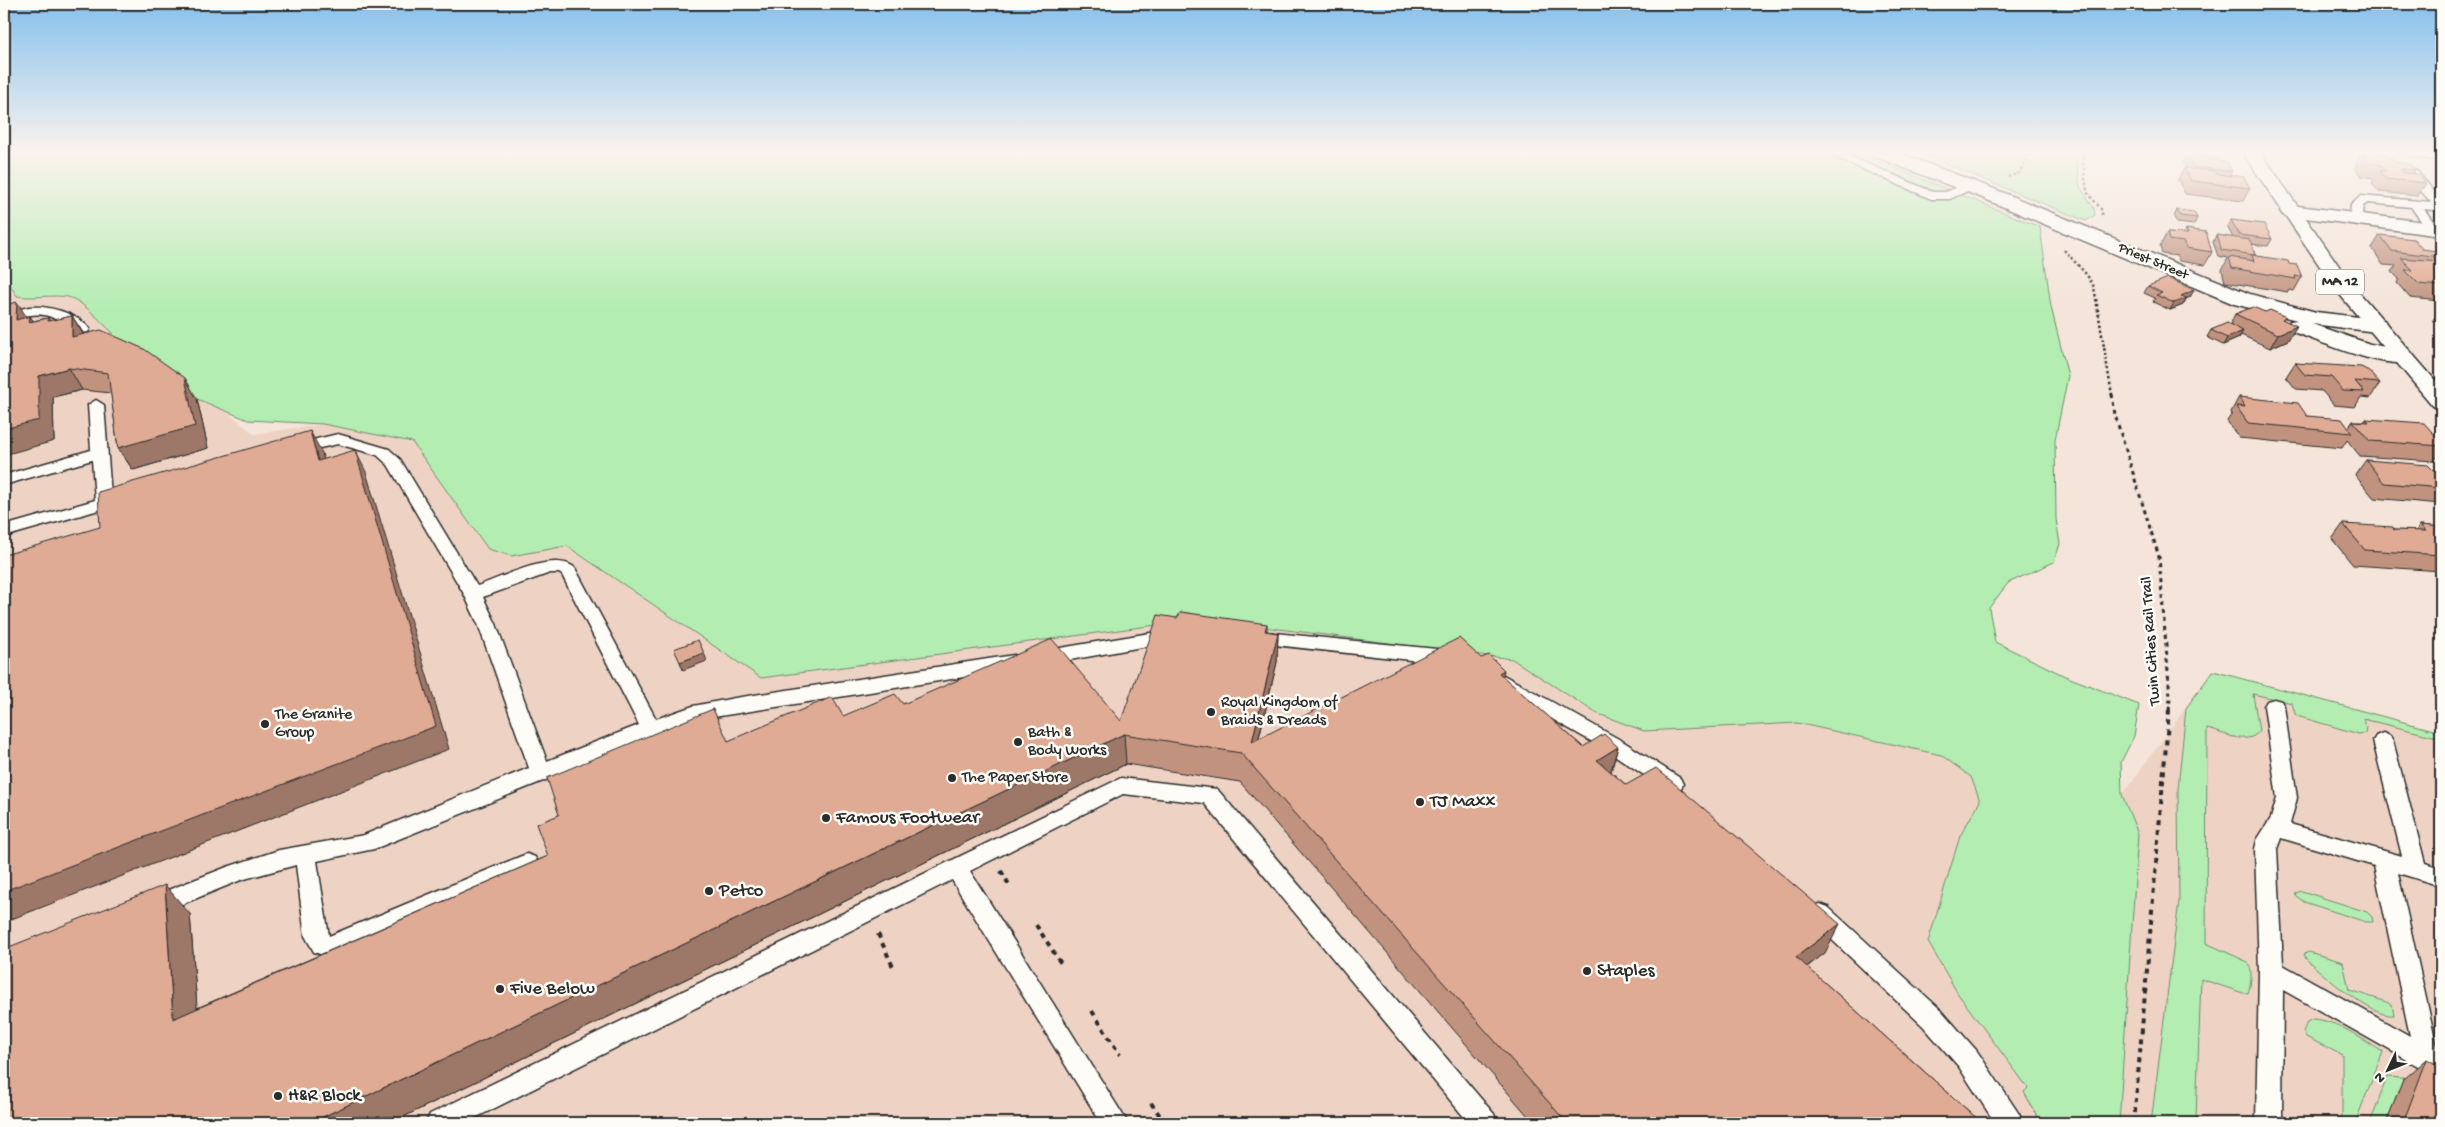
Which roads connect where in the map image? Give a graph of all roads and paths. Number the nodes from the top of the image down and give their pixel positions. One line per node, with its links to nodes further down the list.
1 (2015, 206): 11 (main road, Priest Street)
2 (2097, 206): 8 (path)
3 (2286, 206): 6 (main road, MA 12)
4 (2358, 206): 7 (lane)
5 (2416, 206): 9 (lane)
6 (2290, 211): 7 (main road); 13 (main road, MA 12)
7 (2361, 220): 9 (main road)
8 (2100, 221)
9 (2437, 229)
10 (2064, 246): 59 (path, Twin Cities Rail Trail)
11 (2224, 292): 13 (main road, Priest Street); 15 (main road)
12 (4, 317): 14 (lane)
13 (2376, 326): 15 (main road, MA 12)
14 (84, 329)
15 (2404, 357): 16 (main road, MA 12)
16 (2441, 402)
17 (96, 405): 19 (lane)
18 (279, 452): 24 (lane)
19 (100, 453): 20 (lane); 22 (lane)
20 (4, 480)
21 (140, 492): 22 (lane)
22 (103, 503): 23 (lane)
23 (4, 532)
24 (473, 594): 30 (lane); 32 (lane)
25 (1191, 634): 30 (lane)
26 (1234, 635): 27 (lane)
27 (1464, 661)
28 (1484, 671): 33 (lane)
29 (2274, 706): 34 (lane)
30 (651, 728): 32 (lane)
31 (2383, 741): 40 (lane)
32 (541, 772): 35 (lane)
33 (1689, 798)
34 (2275, 828): 36 (lane); 49 (lane)
35 (305, 854): 37 (lane); 44 (lane)
36 (2384, 860): 40 (lane); 52 (lane)
37 (526, 863)
38 (956, 868): 54 (lane); 55 (lane); 57 (lane)
39 (1000, 870): 42 (path)
40 (2416, 870): 41 (lane)
41 (2441, 877)
42 (1012, 888)
43 (1806, 902): 58 (lane)
44 (133, 914)
45 (1036, 925): 47 (path)
46 (876, 931): 48 (path)
47 (1062, 965)
48 (894, 969)
49 (2271, 971): 52 (lane); 60 (lane)
50 (1092, 1011): 51 (path)
51 (1120, 1055)
52 (2434, 1063)
53 (1151, 1103): 56 (path)
54 (439, 1123)
55 (1115, 1123)
56 (1165, 1123)
57 (1485, 1123)
58 (2010, 1123)
59 (2134, 1123)
60 (2269, 1123)

